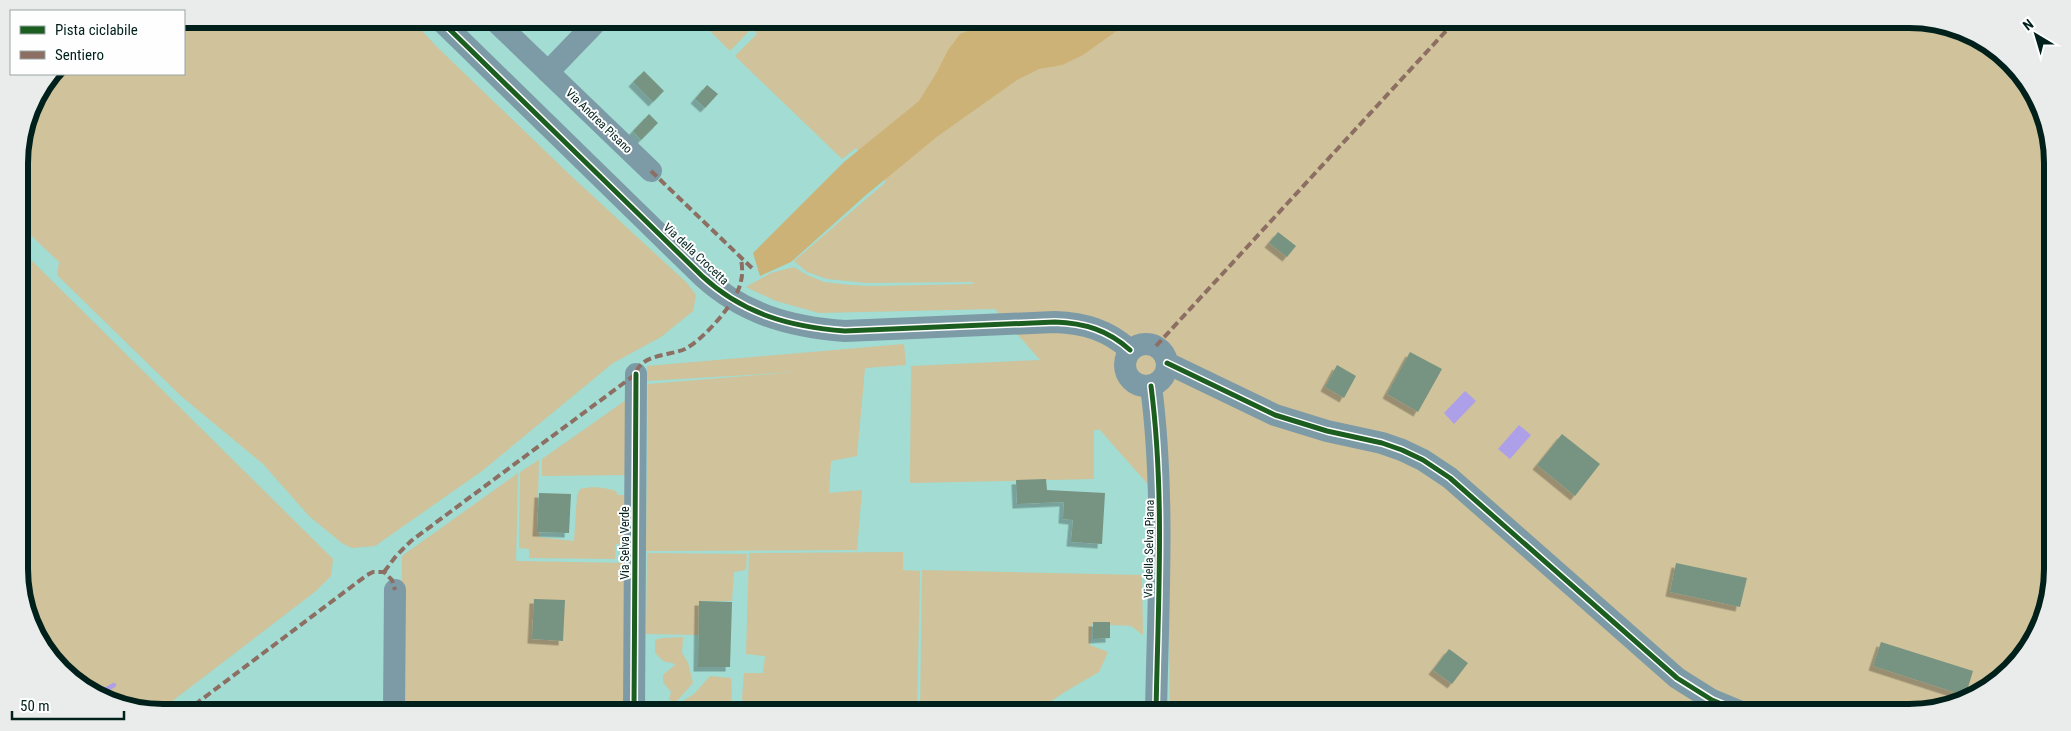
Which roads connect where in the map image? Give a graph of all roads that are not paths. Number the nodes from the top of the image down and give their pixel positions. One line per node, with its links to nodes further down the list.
1 (448, 28): 6 (street, Via della Crocetta)
2 (502, 28): 4 (street, Via Andrea Pisano)
3 (590, 28): 4 (street)
4 (548, 72): 5 (street, Via Andrea Pisano)
5 (651, 171)
6 (1130, 350): 7 (street); 9 (street)
7 (1167, 363): 9 (street); 12 (street)
8 (636, 374): 14 (street, Via Selva Verde)
9 (1151, 386): 11 (street, Via della Selva Piana)
10 (395, 590): 13 (street)
11 (1156, 703)
12 (1720, 703)
13 (394, 704)
14 (634, 704)

